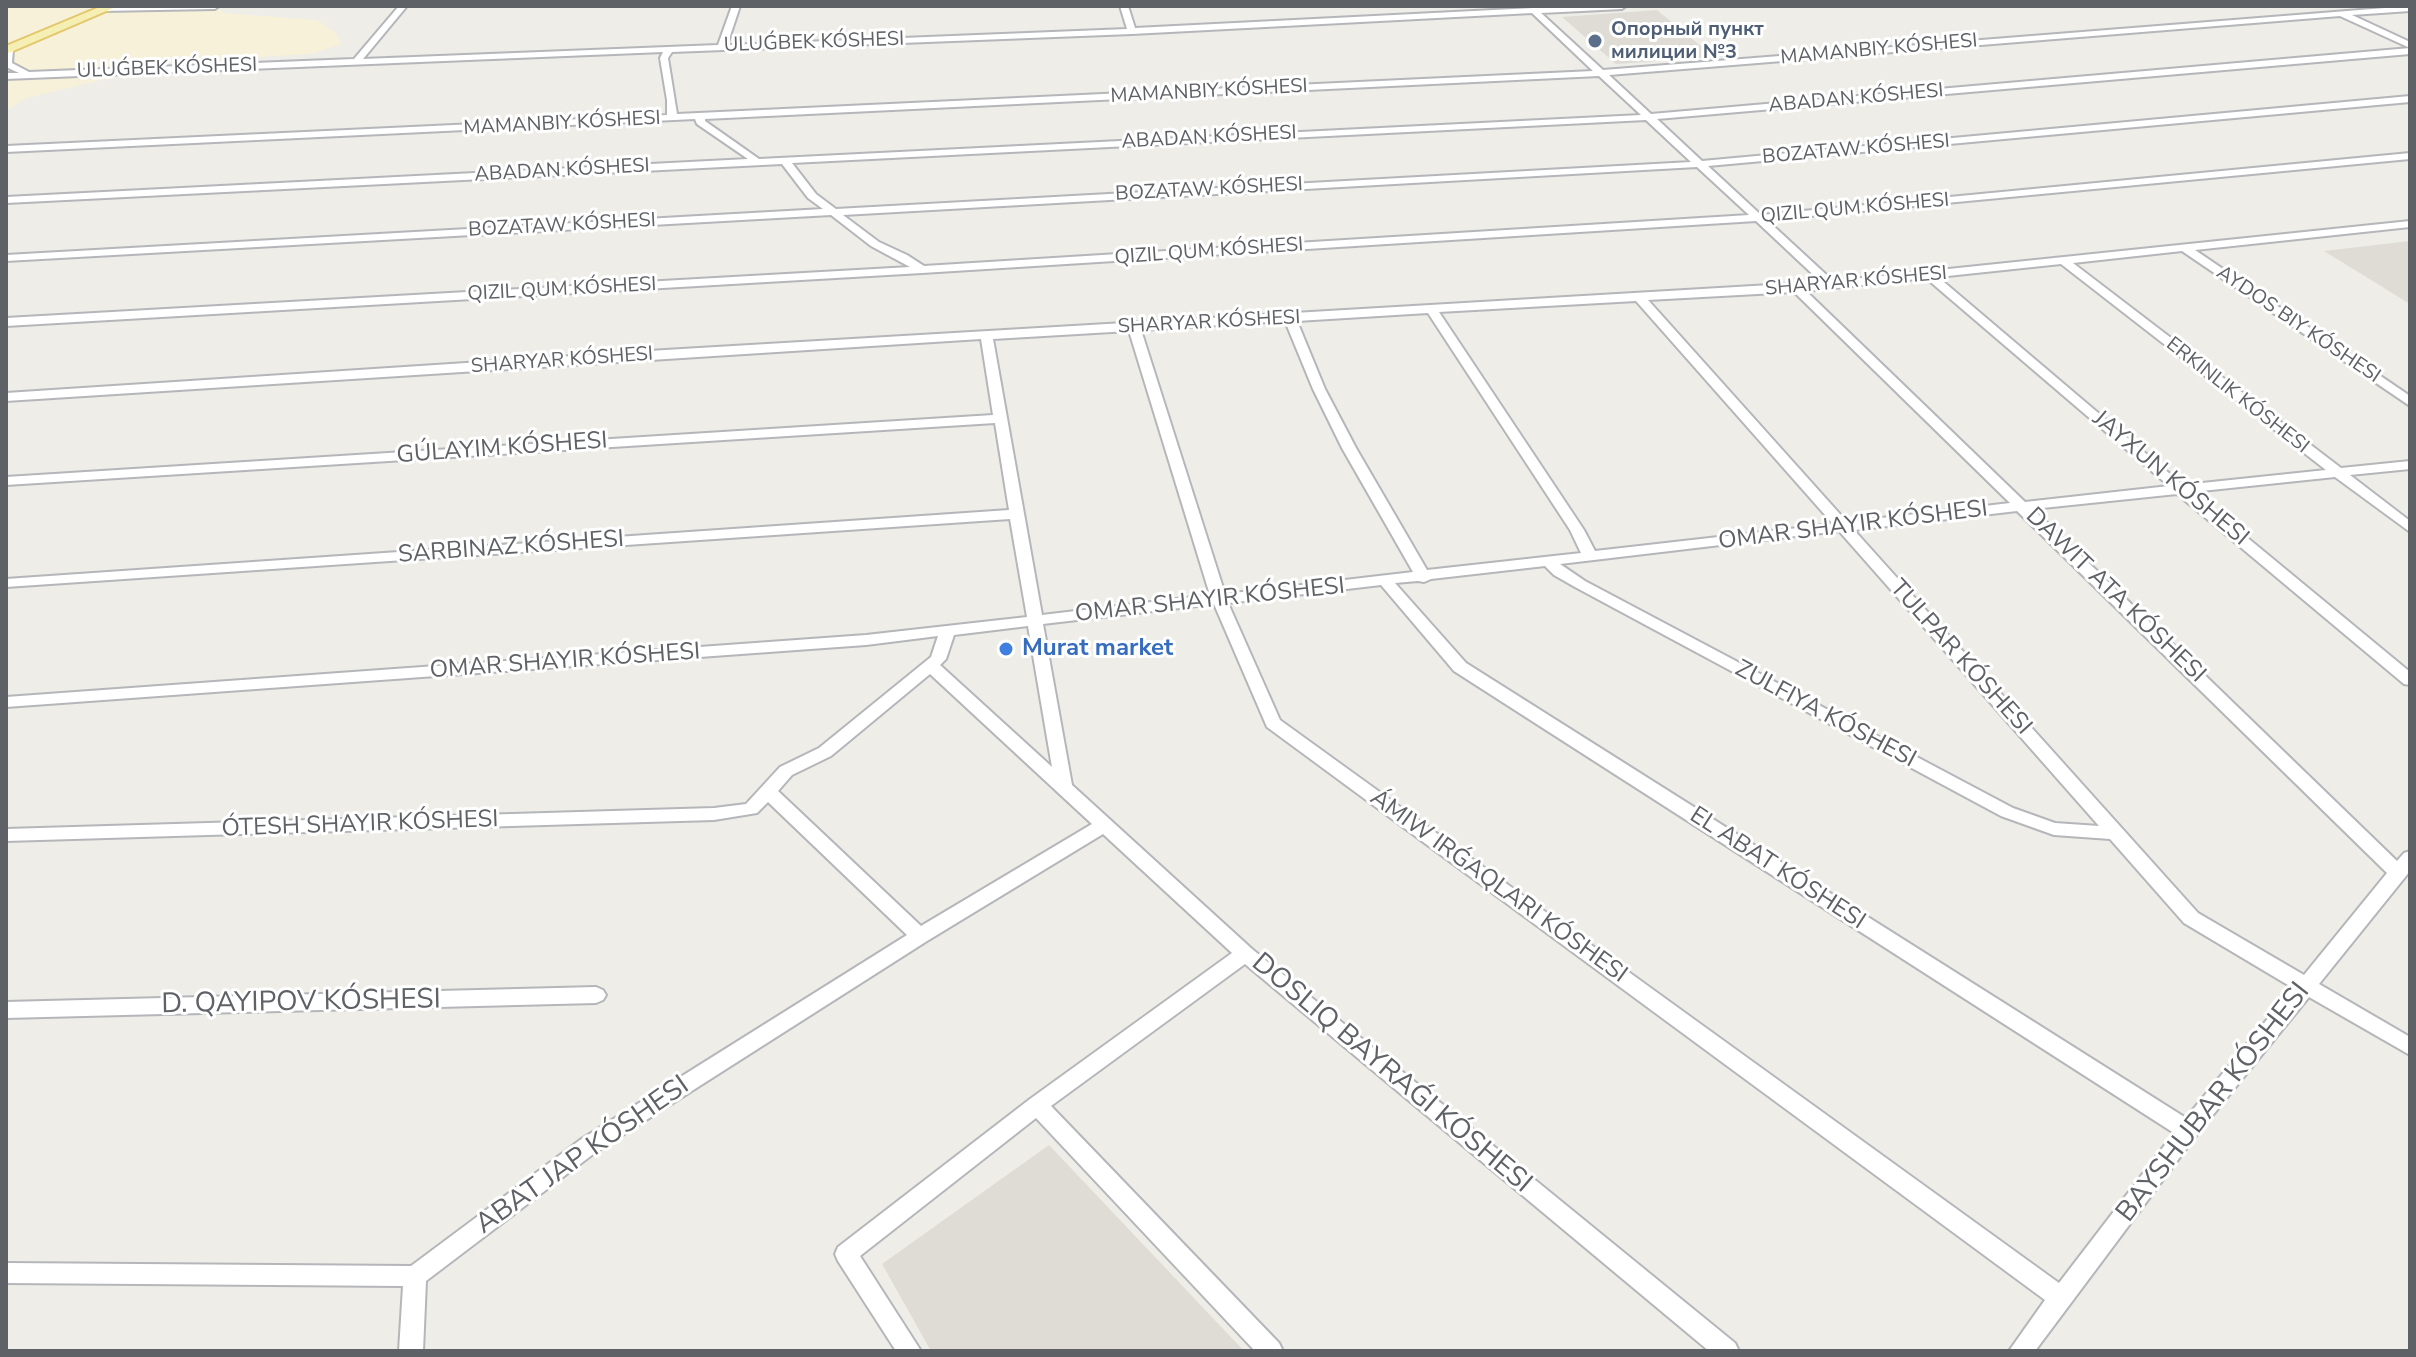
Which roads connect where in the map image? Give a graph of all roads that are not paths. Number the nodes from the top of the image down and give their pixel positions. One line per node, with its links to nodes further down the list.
1 (215, 6): 7 (street)
2 (403, 6): 16 (street)
3 (736, 6): 12 (street)
4 (1124, 6): 11 (street)
5 (1622, 6): 9 (street, ULUǴBEK KÓSHESI)
6 (2325, 6): 10 (street)
7 (108, 8): 14 (main road)
8 (2410, 8): 10 (street, MAMANBIY KÓSHESI)
9 (1536, 13): 11 (street, ULUǴBEK KÓSHESI); 17 (street)
10 (2340, 13): 13 (street); 17 (street, MAMANBIY KÓSHESI)
11 (1132, 31): 12 (street, ULUǴBEK KÓSHESI)
12 (722, 47): 15 (street, ULUǴBEK KÓSHESI)
13 (2410, 48): 22 (street, ABADAN KÓSHESI)
14 (8, 49): 18 (street)
15 (669, 49): 16 (street, ULUǴBEK KÓSHESI); 23 (street)
16 (357, 61): 18 (street, ULUǴBEK KÓSHESI)
17 (1602, 73): 21 (street, MAMANBIY KÓSHESI); 22 (street)
18 (31, 74): 19 (street, ULUǴBEK KÓSHESI)
19 (6, 76)
20 (2410, 99): 28 (street, BOZATAW KÓSHESI)
21 (700, 117): 23 (street, MAMANBIY KÓSHESI); 27 (street)
22 (1649, 117): 26 (street, ABADAN KÓSHESI); 28 (street)
23 (672, 118): 24 (street, MAMANBIY KÓSHESI)
24 (6, 149)
25 (2410, 156): 31 (street)
26 (784, 159): 27 (street, ABADAN KÓSHESI); 30 (street)
27 (755, 160): 29 (street, ABADAN KÓSHESI)
28 (1701, 164): 30 (street, BOZATAW KÓSHESI); 31 (street)
29 (6, 200)
30 (831, 210): 34 (street, BOZATAW KÓSHESI); 36 (street)
31 (1759, 218): 36 (street); 38 (street)
32 (2410, 224): 33 (street, SHARYAR KÓSHESI)
33 (2186, 249): 35 (street, SHARYAR KÓSHESI); 47 (street, AYDOS BIY KÓSHESI)
34 (6, 258)
35 (2065, 262): 37 (street, SHARYAR KÓSHESI); 50 (street, ERKINLIK KÓSHESI)
36 (922, 270): 43 (street)
37 (1931, 277): 38 (street, SHARYAR KÓSHESI); 52 (street, JAYXUN KÓSHESI)
38 (1832, 286): 39 (street, SHARYAR KÓSHESI)
39 (1797, 288): 40 (street, SHARYAR KÓSHESI); 53 (street)
40 (1640, 298): 41 (street, SHARYAR KÓSHESI); 55 (street, TULPAR KÓSHESI)
41 (1432, 310): 42 (street, SHARYAR KÓSHESI); 57 (street)
42 (1290, 318): 44 (street, SHARYAR KÓSHESI); 59 (street)
43 (6, 322)
44 (1134, 327): 45 (street, SHARYAR KÓSHESI); 62 (street)
45 (986, 335): 46 (street, SHARYAR KÓSHESI); 48 (street)
46 (6, 397)
47 (2410, 402)
48 (999, 419): 51 (street); 54 (street)
49 (2410, 465): 50 (street)
50 (2335, 473): 52 (street); 56 (street, ERKINLIK KÓSHESI)
51 (6, 481)
52 (2180, 489): 53 (street); 66 (street, JAYXUN KÓSHESI)
53 (2022, 506): 55 (street); 73 (street)
54 (1016, 514): 61 (street, SARBINAZ KÓSHESI); 63 (street)
55 (1843, 527): 57 (street); 71 (street, TULPAR KÓSHESI)
56 (2410, 528)
57 (1590, 556): 58 (street)
58 (1549, 561): 59 (street); 71 (street, ZULFIYA KÓSHESI)
59 (1424, 578): 60 (street)
60 (1386, 582): 62 (street); 81 (street, EL ABAT KÓSHESI)
61 (6, 583)
62 (1219, 599): 63 (street); 84 (street)
63 (1034, 621): 64 (street); 68 (street)
64 (948, 631): 65 (street); 67 (street)
65 (930, 665): 68 (street); 69 (street)
66 (2410, 680)
67 (6, 702)
68 (1064, 789): 70 (street)
69 (767, 791): 72 (street); 74 (street)
70 (1103, 826): 74 (street, ABAT JAP KÓSHESI); 75 (street)
71 (2115, 833): 76 (street, TULPAR KÓSHESI)
72 (6, 835)
73 (2403, 865): 76 (street, BAYSHUBAR KÓSHESI)
74 (920, 936): 83 (street, ABAT JAP KÓSHESI)
75 (1245, 954): 80 (street); 88 (street)
76 (2305, 987): 79 (street, TULPAR KÓSHESI); 81 (street, BAYSHUBAR KÓSHESI)
77 (596, 995): 78 (street)
78 (6, 1010)
79 (2410, 1047)
80 (1037, 1105): 86 (street); 87 (street)
81 (2188, 1131): 84 (street, BAYSHUBAR KÓSHESI)
82 (6, 1273): 83 (street)
83 (415, 1276): 85 (street)
84 (2062, 1299): 89 (street, BAYSHUBAR KÓSHESI)
85 (411, 1351)
86 (909, 1351)
87 (1271, 1351)
88 (1727, 1351)
89 (2021, 1351)

